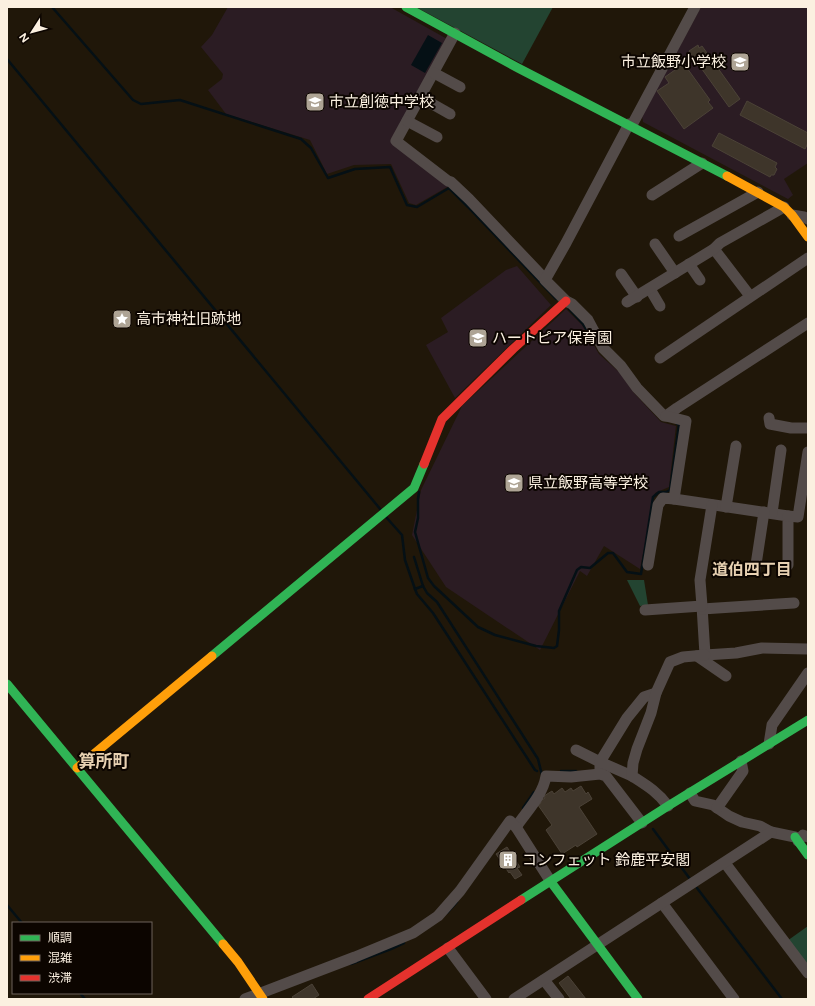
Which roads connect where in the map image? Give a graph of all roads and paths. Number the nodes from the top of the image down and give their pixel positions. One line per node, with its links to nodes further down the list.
1 (695, 7): 9 (street)
2 (410, 8): 3 (street)
3 (455, 33): 4 (street); 9 (street)
4 (434, 73): 5 (street); 6 (street)
5 (460, 87)
6 (420, 97): 7 (street); 8 (street)
7 (450, 114)
8 (407, 121): 10 (street); 24 (street)
9 (630, 125): 11 (street); 24 (street)
10 (437, 137)
11 (702, 163): 12 (street); 13 (street)
12 (758, 192): 14 (street); 16 (street)
13 (652, 195)
14 (788, 211): 15 (street); 17 (street); 19 (street)
15 (807, 215)
16 (679, 236)
17 (808, 237)
18 (655, 244): 22 (street)
19 (714, 249): 21 (street); 27 (street)
20 (808, 258): 27 (street)
21 (689, 264): 22 (street); 25 (street)
22 (675, 273): 26 (street)
23 (621, 274): 26 (street)
24 (546, 278): 28 (street)
25 (700, 280)
26 (650, 289): 29 (street)
27 (750, 296): 31 (street)
28 (566, 301): 32 (street); 59 (street)
29 (660, 306)
30 (808, 323): 32 (street)
31 (660, 358)
32 (666, 416): 38 (street)
33 (769, 418): 34 (street)
34 (808, 428)
35 (736, 446): 40 (street)
36 (781, 450): 41 (street)
37 (808, 452): 42 (street)
38 (674, 499): 39 (street); 43 (street)
39 (712, 505): 40 (street); 47 (street)
40 (726, 507): 41 (street)
41 (768, 513): 42 (street); 45 (street)
42 (798, 517): 44 (street)
43 (648, 565)
44 (788, 565)
45 (756, 571)
46 (794, 604): 47 (street)
47 (702, 608): 48 (street); 50 (street)
48 (645, 610)
49 (808, 649): 50 (street)
50 (701, 655): 52 (street); 54 (street)
51 (808, 673): 56 (street)
52 (726, 676)
53 (7, 684): 59 (street)
54 (656, 693): 60 (street); 61 (street)
55 (808, 720): 56 (street)
56 (769, 744): 58 (street)
57 (576, 750): 60 (street)
58 (741, 761): 62 (street); 64 (street)
59 (77, 768): 77 (street)
60 (600, 768): 61 (street); 65 (street); 66 (street)
61 (632, 776): 63 (street)
62 (690, 793): 63 (street); 64 (street)
63 (668, 806): 65 (street)
64 (717, 808): 67 (street)
65 (642, 823): 71 (street)
66 (513, 824): 71 (street); 77 (street)
67 (771, 832): 68 (street); 70 (street)
68 (800, 838): 69 (street)
69 (808, 855)
70 (724, 863): 72 (street); 75 (street)
71 (551, 882): 73 (street); 74 (street)
72 (662, 903): 73 (street); 84 (street)
73 (597, 944): 76 (street); 83 (street)
74 (448, 948): 79 (street); 80 (street)
75 (808, 973)
76 (544, 980): 81 (street); 82 (street)
77 (261, 996): 78 (street)
78 (245, 999)
79 (368, 999)
80 (486, 999)
81 (514, 999)
82 (559, 999)
83 (638, 999)
84 (734, 999)

